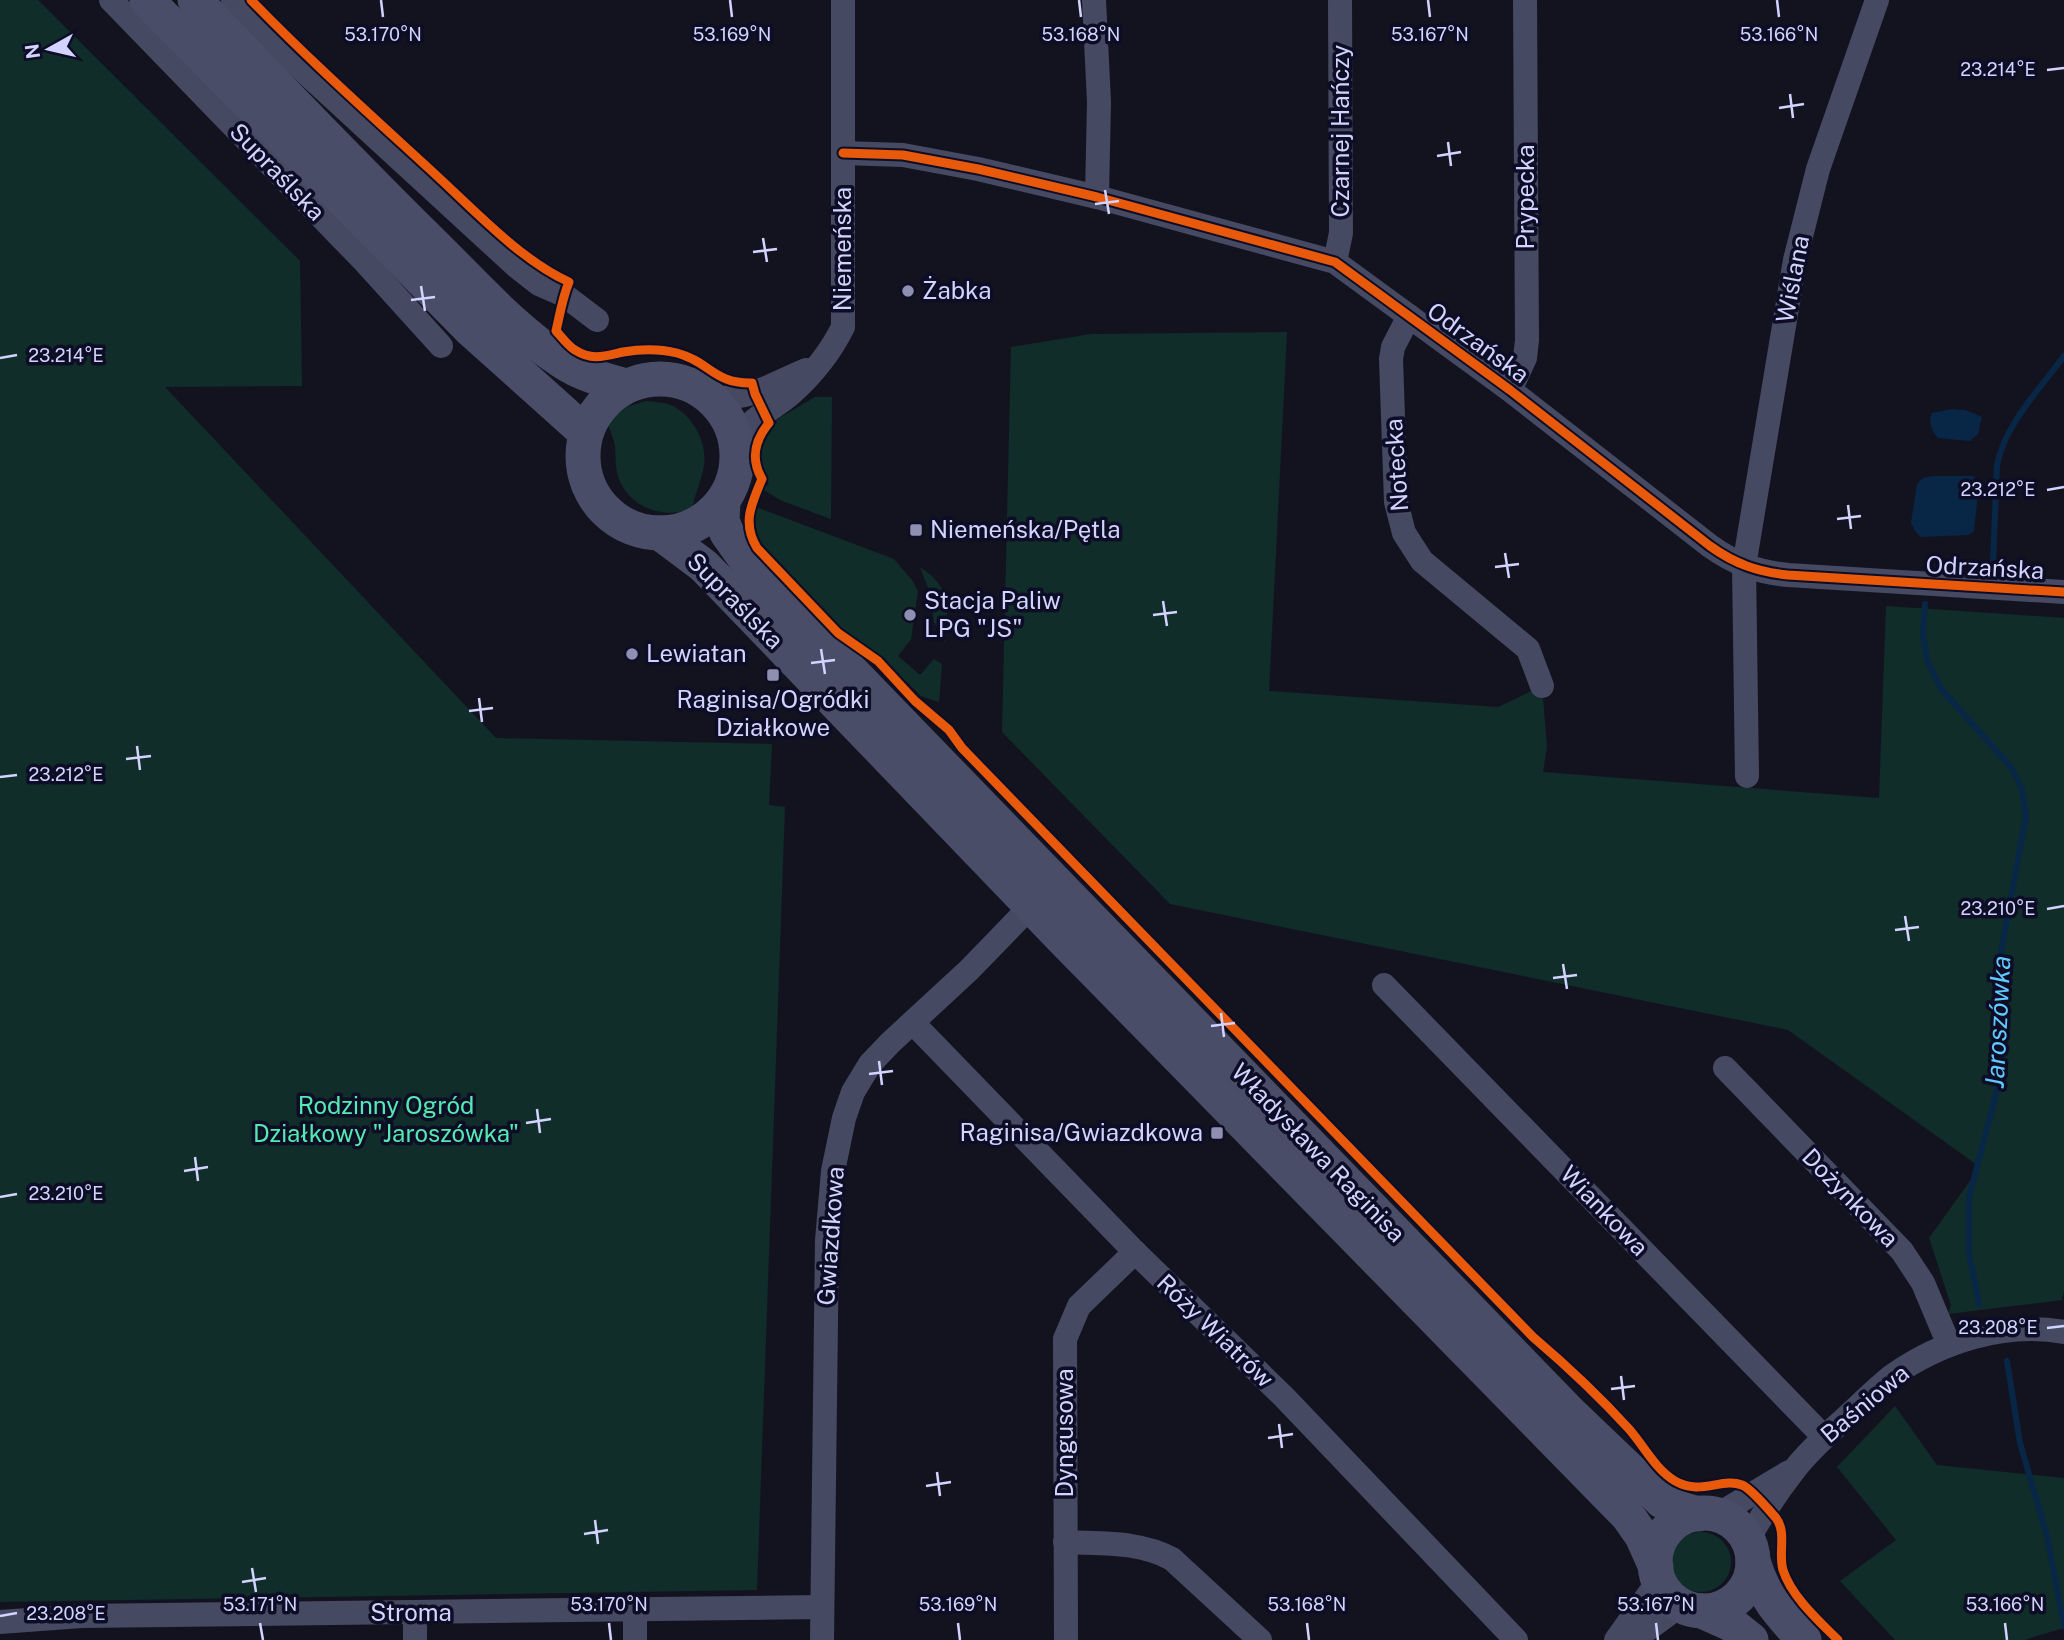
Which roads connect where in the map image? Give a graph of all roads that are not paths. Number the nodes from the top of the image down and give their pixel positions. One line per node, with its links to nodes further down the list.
1 (111, 0): 15 (street, Supraślska)
2 (147, 0): 20 (main road)
3 (195, 0): 17 (main road)
4 (233, 0): 14 (street)
5 (843, 0): 10 (street, Niemeńska)
6 (1094, 0): 11 (street)
7 (1340, 0): 12 (street, Czarnej Hańczy)
8 (1525, 0): 18 (street, Prypecka)
9 (1877, 0): 24 (street, Wiślana)
10 (844, 153): 11 (street, Odrzańska); 16 (street, Niemeńska)
11 (1097, 197): 12 (street, Odrzańska)
12 (1335, 262): 13 (street, Odrzańska)
13 (1409, 316): 18 (street, Odrzańska); 27 (street, Notecka)
14 (597, 320)
15 (441, 346)
16 (820, 365): 19 (street); 21 (street, Niemeńska)
17 (626, 386): 19 (main road); 20 (main road)
18 (1510, 390): 24 (street, Odrzańska)
19 (711, 398): 21 (main road)
20 (586, 433): 23 (main road)
21 (736, 442): 22 (main road)
22 (723, 501): 23 (main road); 26 (main road, Supraślska)
23 (660, 533): 28 (main road, Supraślska)
24 (1744, 566): 25 (street, Odrzańska); 29 (street)
25 (2064, 592)
26 (833, 654): 39 (main road, Władysława Raginisa)
27 (1542, 686)
28 (835, 702): 30 (main road, Władysława Raginisa)
29 (1747, 776)
30 (1031, 906): 32 (street, Gwiazdkowa); 42 (main road, Władysława Raginisa)
31 (1384, 985): 37 (street, Wiankowa)
32 (913, 1023): 34 (street, Róży Wiatrów); 43 (street, Gwiazdkowa)
33 (1725, 1068): 36 (street, Dożynkowa)
34 (1135, 1252): 40 (street, Dyngusowa); 52 (street, Róży Wiatrów)
35 (2064, 1332): 36 (street, Baśniowa)
36 (1949, 1345): 37 (street, Baśniowa)
37 (1824, 1437): 38 (street, Baśniowa)
38 (1796, 1468): 39 (street, Baśniowa); 41 (street, Baśniowa)
39 (1707, 1514): 41 (main road); 42 (main road)
40 (1066, 1542): 50 (street, Dyngusowa); 51 (street)
41 (1750, 1551): 42 (main road); 56 (main road)
42 (1674, 1591): 53 (street); 54 (street); 55 (main road)
43 (822, 1607): 44 (street, Stroma); 49 (street, Gwiazdkowa)
44 (635, 1610): 45 (street, Stroma); 48 (street)
45 (415, 1613): 46 (street, Stroma); 47 (street)
46 (0, 1622)
47 (415, 1640)
48 (635, 1640)
49 (822, 1640)
50 (1066, 1640)
51 (1260, 1640)
52 (1516, 1640)
53 (1616, 1640)
54 (1633, 1640)
55 (1751, 1640)
56 (1804, 1640)

